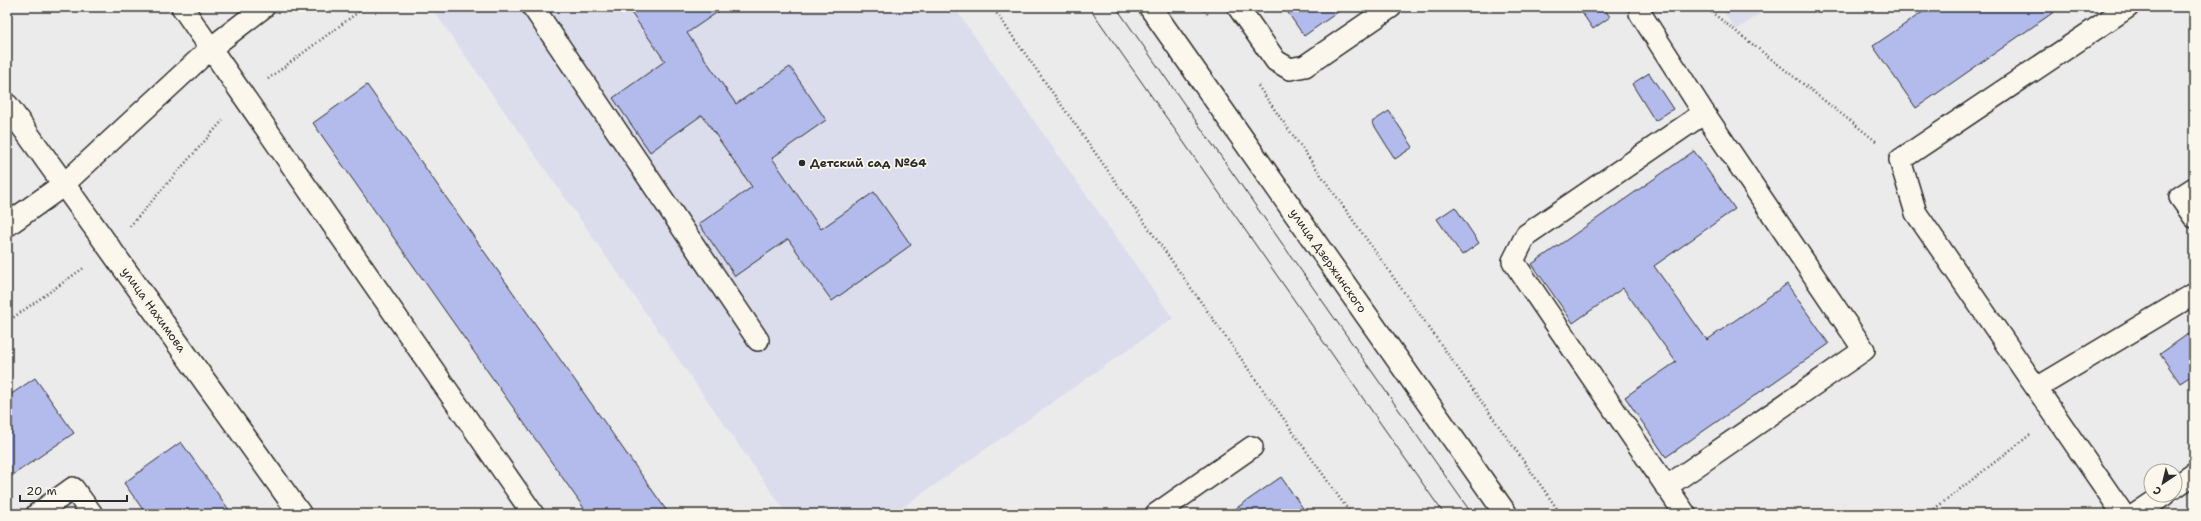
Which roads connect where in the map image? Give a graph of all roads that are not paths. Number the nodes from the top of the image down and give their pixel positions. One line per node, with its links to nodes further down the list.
1 (182, 7): 9 (lane)
2 (264, 7): 9 (lane)
3 (533, 7): 17 (lane)
4 (1150, 7): 29 (main road, улица Дзержинского)
5 (1238, 7): 6 (lane)
6 (1391, 7)
7 (2128, 7): 18 (lane)
8 (1640, 13): 11 (lane)
9 (211, 48): 12 (lane); 27 (lane)
10 (7, 105): 12 (main road, улица Нахимова)
11 (1704, 113): 22 (lane); 22 (lane)
12 (63, 185): 15 (main road); 26 (main road, улица Нахимова)
13 (2194, 188): 14 (lane)
14 (2194, 217)
15 (7, 225)
16 (2194, 294): 18 (lane)
17 (758, 340)
18 (2037, 388): 31 (lane)
19 (1252, 447): 28 (lane)
20 (2194, 474): 21 (lane)
21 (2183, 482)
22 (1666, 487): 30 (lane)
23 (2152, 503): 32 (lane)
24 (37, 514): 25 (lane)
25 (92, 514)
26 (300, 514)
27 (533, 514)
28 (1156, 514)
29 (1506, 514)
30 (1685, 514)
31 (2123, 514)
32 (2136, 514)

